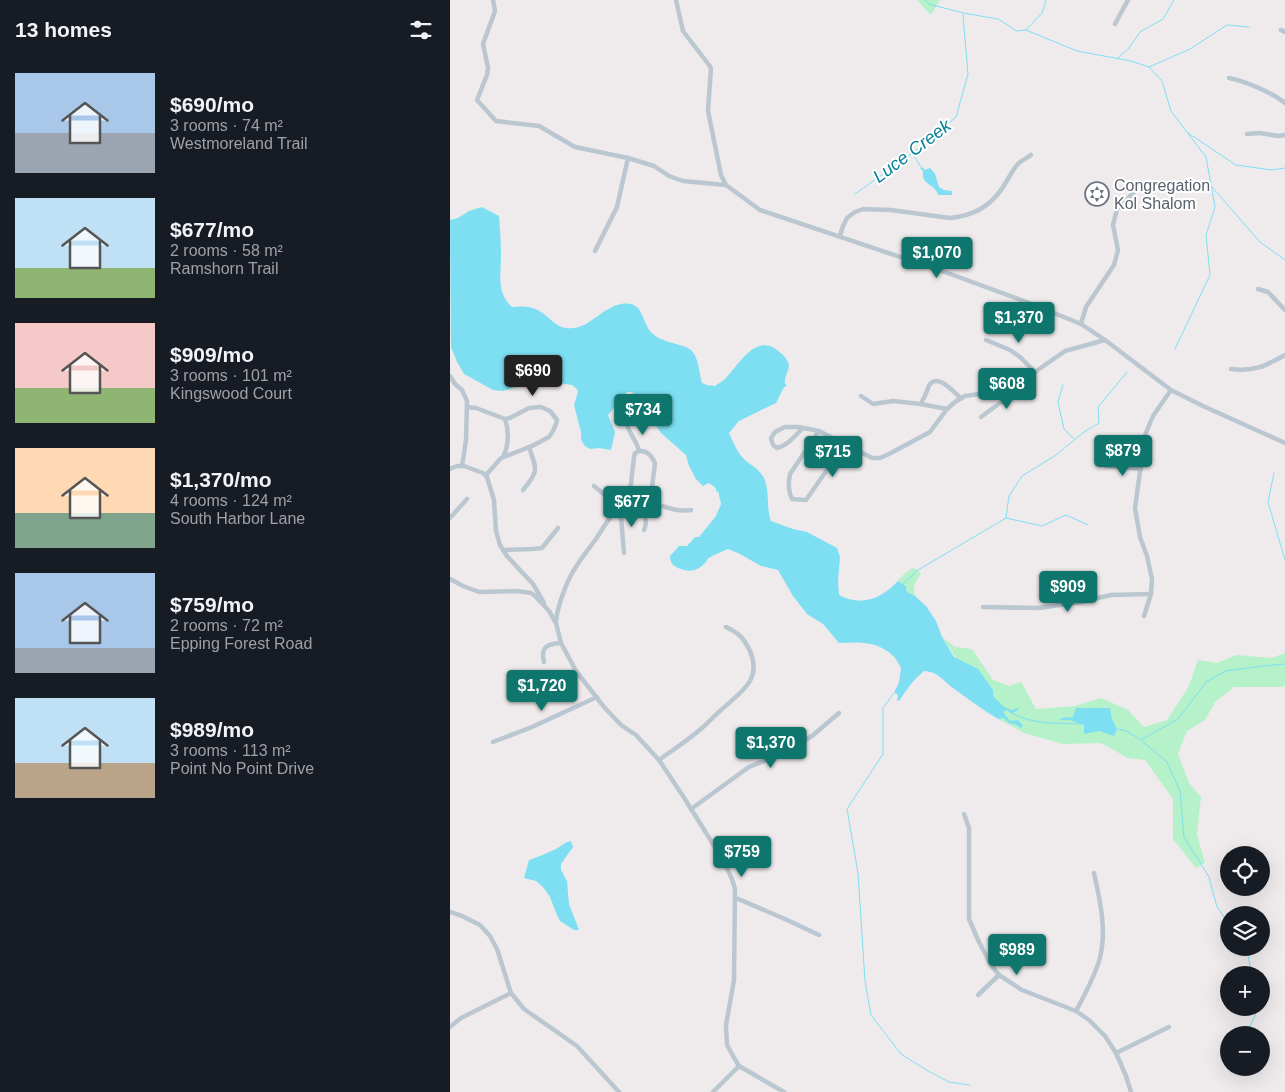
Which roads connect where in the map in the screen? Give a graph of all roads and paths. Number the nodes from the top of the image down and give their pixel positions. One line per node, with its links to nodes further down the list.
1 (493, 0): 10 (street)
2 (676, 0): 11 (street)
3 (1128, 0): 4 (street)
4 (1115, 24)
5 (1229, 78): 6 (street)
6 (1285, 104)
7 (1247, 134): 8 (street)
8 (1285, 135)
9 (1032, 155): 13 (street)
10 (628, 158): 11 (street); 14 (street)
11 (726, 185): 13 (street)
12 (1140, 186): 17 (street)
13 (840, 236): 17 (street)
14 (595, 251)
15 (1258, 289): 16 (street)
16 (1285, 310)
17 (1081, 324): 19 (street)
18 (986, 340): 22 (street)
19 (1105, 340): 22 (street); 25 (street)
20 (1285, 355): 21 (street)
21 (1230, 369)
22 (1035, 372): 24 (street)
23 (450, 376): 29 (street)
24 (1015, 389): 27 (street); 31 (street)
25 (1170, 390): 36 (street); 44 (street)
26 (861, 396): 28 (street)
27 (960, 398): 28 (street); 30 (street)
28 (921, 404): 30 (street)
29 (468, 407): 32 (street); 41 (street)
30 (948, 409): 37 (street)
31 (982, 417)
32 (505, 419): 38 (street); 40 (street)
33 (627, 424): 39 (street)
34 (803, 428): 34 (street); 35 (street)
35 (819, 431): 37 (street); 37 (street)
36 (1285, 443)
37 (845, 444)
38 (529, 447): 40 (street); 47 (street)
39 (638, 450): 49 (street); 50 (street)
40 (502, 457): 45 (street)
41 (462, 466): 43 (street); 45 (street)
42 (1106, 466): 44 (street)
43 (450, 469)
44 (1140, 469): 59 (street)
45 (486, 475): 56 (street)
46 (594, 486): 51 (street)
47 (523, 490)
48 (467, 499): 53 (street)
49 (631, 500): 50 (street); 51 (street); 55 (street)
50 (650, 502): 52 (street)
51 (619, 507): 57 (street); 63 (street)
52 (691, 510)
53 (450, 518)
54 (558, 528): 56 (street)
55 (644, 530)
56 (503, 550): 61 (street)
57 (624, 553)
58 (450, 579): 61 (street)
59 (1151, 594): 60 (street); 62 (street)
60 (983, 607)
61 (549, 610): 63 (street)
62 (1144, 616)
63 (556, 623): 65 (street)
64 (726, 627): 70 (street)
65 (561, 643): 66 (street); 67 (street)
66 (544, 662)
67 (597, 697): 69 (street); 70 (street)
68 (839, 712): 71 (street)
69 (493, 742)
70 (659, 760): 71 (street)
71 (691, 809): 74 (street)
72 (964, 814): 77 (street)
73 (1094, 873): 80 (street)
74 (736, 898): 76 (street); 84 (street)
75 (450, 912): 78 (street)
76 (819, 935)
77 (999, 974): 79 (street); 80 (street)
78 (511, 993): 81 (street); 85 (street)
79 (978, 995)
80 (1076, 1011): 83 (street)
81 (450, 1027)
82 (1170, 1027): 83 (street)
83 (1116, 1053): 89 (street)
84 (739, 1066): 87 (street); 88 (street)
85 (617, 1090): 86 (street)
86 (610, 1092)
87 (713, 1092)
88 (784, 1092)
89 (1131, 1092)

